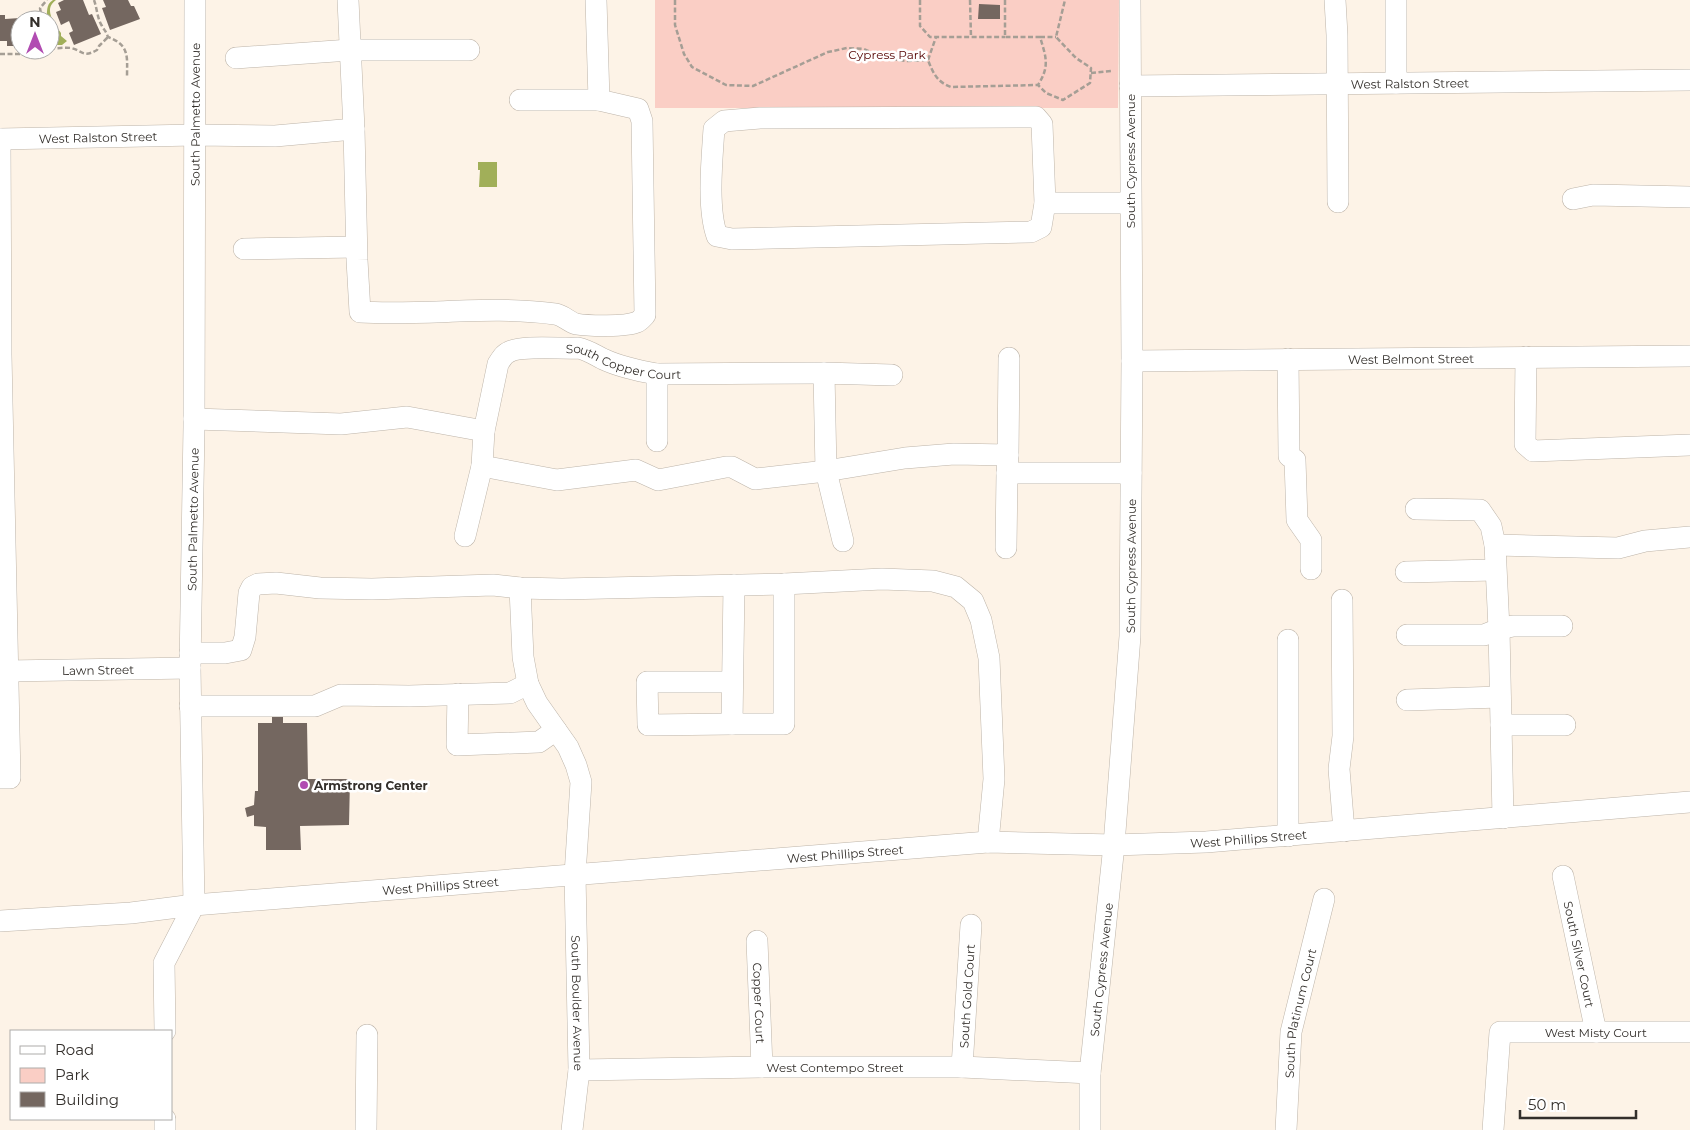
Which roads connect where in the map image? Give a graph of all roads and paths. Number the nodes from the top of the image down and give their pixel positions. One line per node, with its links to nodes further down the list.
1 (47, 0): 14 (path)
2 (94, 0): 15 (path)
3 (195, 0): 37 (street, South Palmetto Avenue)
4 (348, 0): 22 (street)
5 (596, 0): 35 (street)
6 (675, 0): 25 (path)
7 (920, 0): 16 (path)
8 (970, 0): 17 (path)
9 (1005, 0): 18 (path)
10 (1065, 0): 20 (path)
11 (1130, 0): 33 (street, South Cypress Avenue)
12 (1335, 0): 31 (street)
13 (1396, 0): 30 (street)
14 (40, 10)
15 (108, 37): 21 (path); 28 (path)
16 (936, 37): 17 (path); 25 (path)
17 (971, 37): 18 (path)
18 (1005, 37): 19 (path)
19 (1040, 37): 20 (path); 32 (path)
20 (1056, 37): 27 (path)
21 (60, 48)
22 (350, 50): 23 (street); 24 (street); 36 (street)
23 (469, 50)
24 (236, 58)
25 (928, 60): 32 (path)
26 (1111, 71): 27 (path)
27 (1091, 73): 32 (path)
28 (127, 78)
29 (1690, 80): 30 (street, West Ralston Street)
30 (1396, 83): 31 (street, West Ralston Street)
31 (1337, 84): 33 (street, West Ralston Street); 41 (street)
32 (1038, 85)
33 (1130, 86): 43 (street, South Cypress Avenue)
34 (520, 100): 35 (street)
35 (599, 100): 44 (street)
36 (354, 129): 37 (street, West Ralston Street); 44 (street)
37 (195, 135): 38 (street, West Ralston Street); 55 (street, South Palmetto Avenue)
38 (0, 139): 46 (street)
39 (1690, 197): 40 (street)
40 (1573, 199)
41 (1338, 202)
42 (1045, 203): 42 (street); 43 (street)
43 (1130, 203): 51 (street, South Cypress Avenue)
44 (356, 247): 45 (street)
45 (244, 249)
46 (1, 355): 70 (street)
47 (1690, 356): 48 (street, West Belmont Street)
48 (1526, 357): 50 (street, West Belmont Street); 58 (street)
49 (1009, 358): 59 (street)
50 (1288, 359): 51 (street, West Belmont Street); 69 (street)
51 (1132, 361): 62 (street, South Cypress Avenue)
52 (824, 373): 53 (street, South Copper Court); 54 (street, South Copper Court); 61 (street)
53 (657, 374): 56 (street, South Copper Court); 57 (street)
54 (892, 375)
55 (194, 419): 56 (street); 81 (street, South Palmetto Avenue)
56 (484, 431): 60 (street, South Copper Court)
57 (657, 440)
58 (1690, 445)
59 (1008, 464): 61 (street); 62 (street); 68 (street)
60 (482, 466): 61 (street); 64 (street, South Copper Court)
61 (826, 471): 66 (street)
62 (1131, 473): 99 (street, South Cypress Avenue)
63 (1416, 509): 67 (street)
64 (465, 536)
65 (1690, 537): 67 (street)
66 (843, 541)
67 (1495, 545): 71 (street)
68 (1006, 548)
69 (1311, 569)
70 (3, 570): 82 (street)
71 (1496, 570): 72 (street); 78 (street)
72 (1406, 572)
73 (784, 584): 74 (street); 89 (street); 98 (street)
74 (734, 585): 75 (street); 83 (street)
75 (520, 588): 81 (street, Lawn Street); 84 (street, South Boulder Avenue)
76 (1342, 600): 96 (street)
77 (1562, 626): 78 (street)
78 (1499, 629): 79 (street); 86 (street)
79 (1407, 635)
80 (1288, 640): 97 (street)
81 (190, 660): 82 (street, Lawn Street); 88 (street, South Palmetto Avenue)
82 (7, 671): 93 (street)
83 (732, 682): 89 (street); 89 (street)
84 (528, 684): 85 (street); 92 (street, South Boulder Avenue)
85 (458, 694): 88 (street); 92 (street)
86 (1500, 696): 87 (street); 90 (street)
87 (1407, 700)
88 (190, 706): 103 (street, South Palmetto Avenue)
89 (732, 724)
90 (1501, 724): 91 (street); 95 (street)
91 (1564, 724)
92 (556, 730): 100 (street, South Boulder Avenue)
93 (5, 778)
94 (1690, 802): 95 (street, West Phillips Street)
95 (1503, 818): 96 (street, West Phillips Street)
96 (1344, 831): 97 (street, West Phillips Street)
97 (1288, 836): 99 (street, West Phillips Street)
98 (988, 842): 99 (street, West Phillips Street); 100 (street, West Phillips Street)
99 (1114, 845): 114 (street, South Cypress Avenue)
100 (575, 875): 103 (street, West Phillips Street); 113 (street, South Boulder Avenue)
101 (1563, 876): 108 (street, South Silver Court)
102 (1324, 899): 118 (street, South Platinum Court)
103 (194, 905): 104 (street, West Phillips Street); 107 (street, South Palmetto Avenue)
104 (0, 922)
105 (971, 925): 111 (street, South Gold Court)
106 (757, 941): 112 (street, Copper Court)
107 (165, 1030)
108 (1596, 1032): 109 (street, West Misty Court); 119 (street, West Misty Court)
109 (1690, 1032)
110 (367, 1035): 115 (street)
111 (962, 1066): 112 (street, West Contempo Street); 114 (street, West Contempo Street)
112 (762, 1067): 113 (street, West Contempo Street)
113 (580, 1070): 116 (street, South Boulder Avenue)
114 (1090, 1073): 117 (street, South Cypress Avenue)
115 (366, 1130)
116 (572, 1130)
117 (1090, 1130)
118 (1286, 1130)
119 (1493, 1130)

